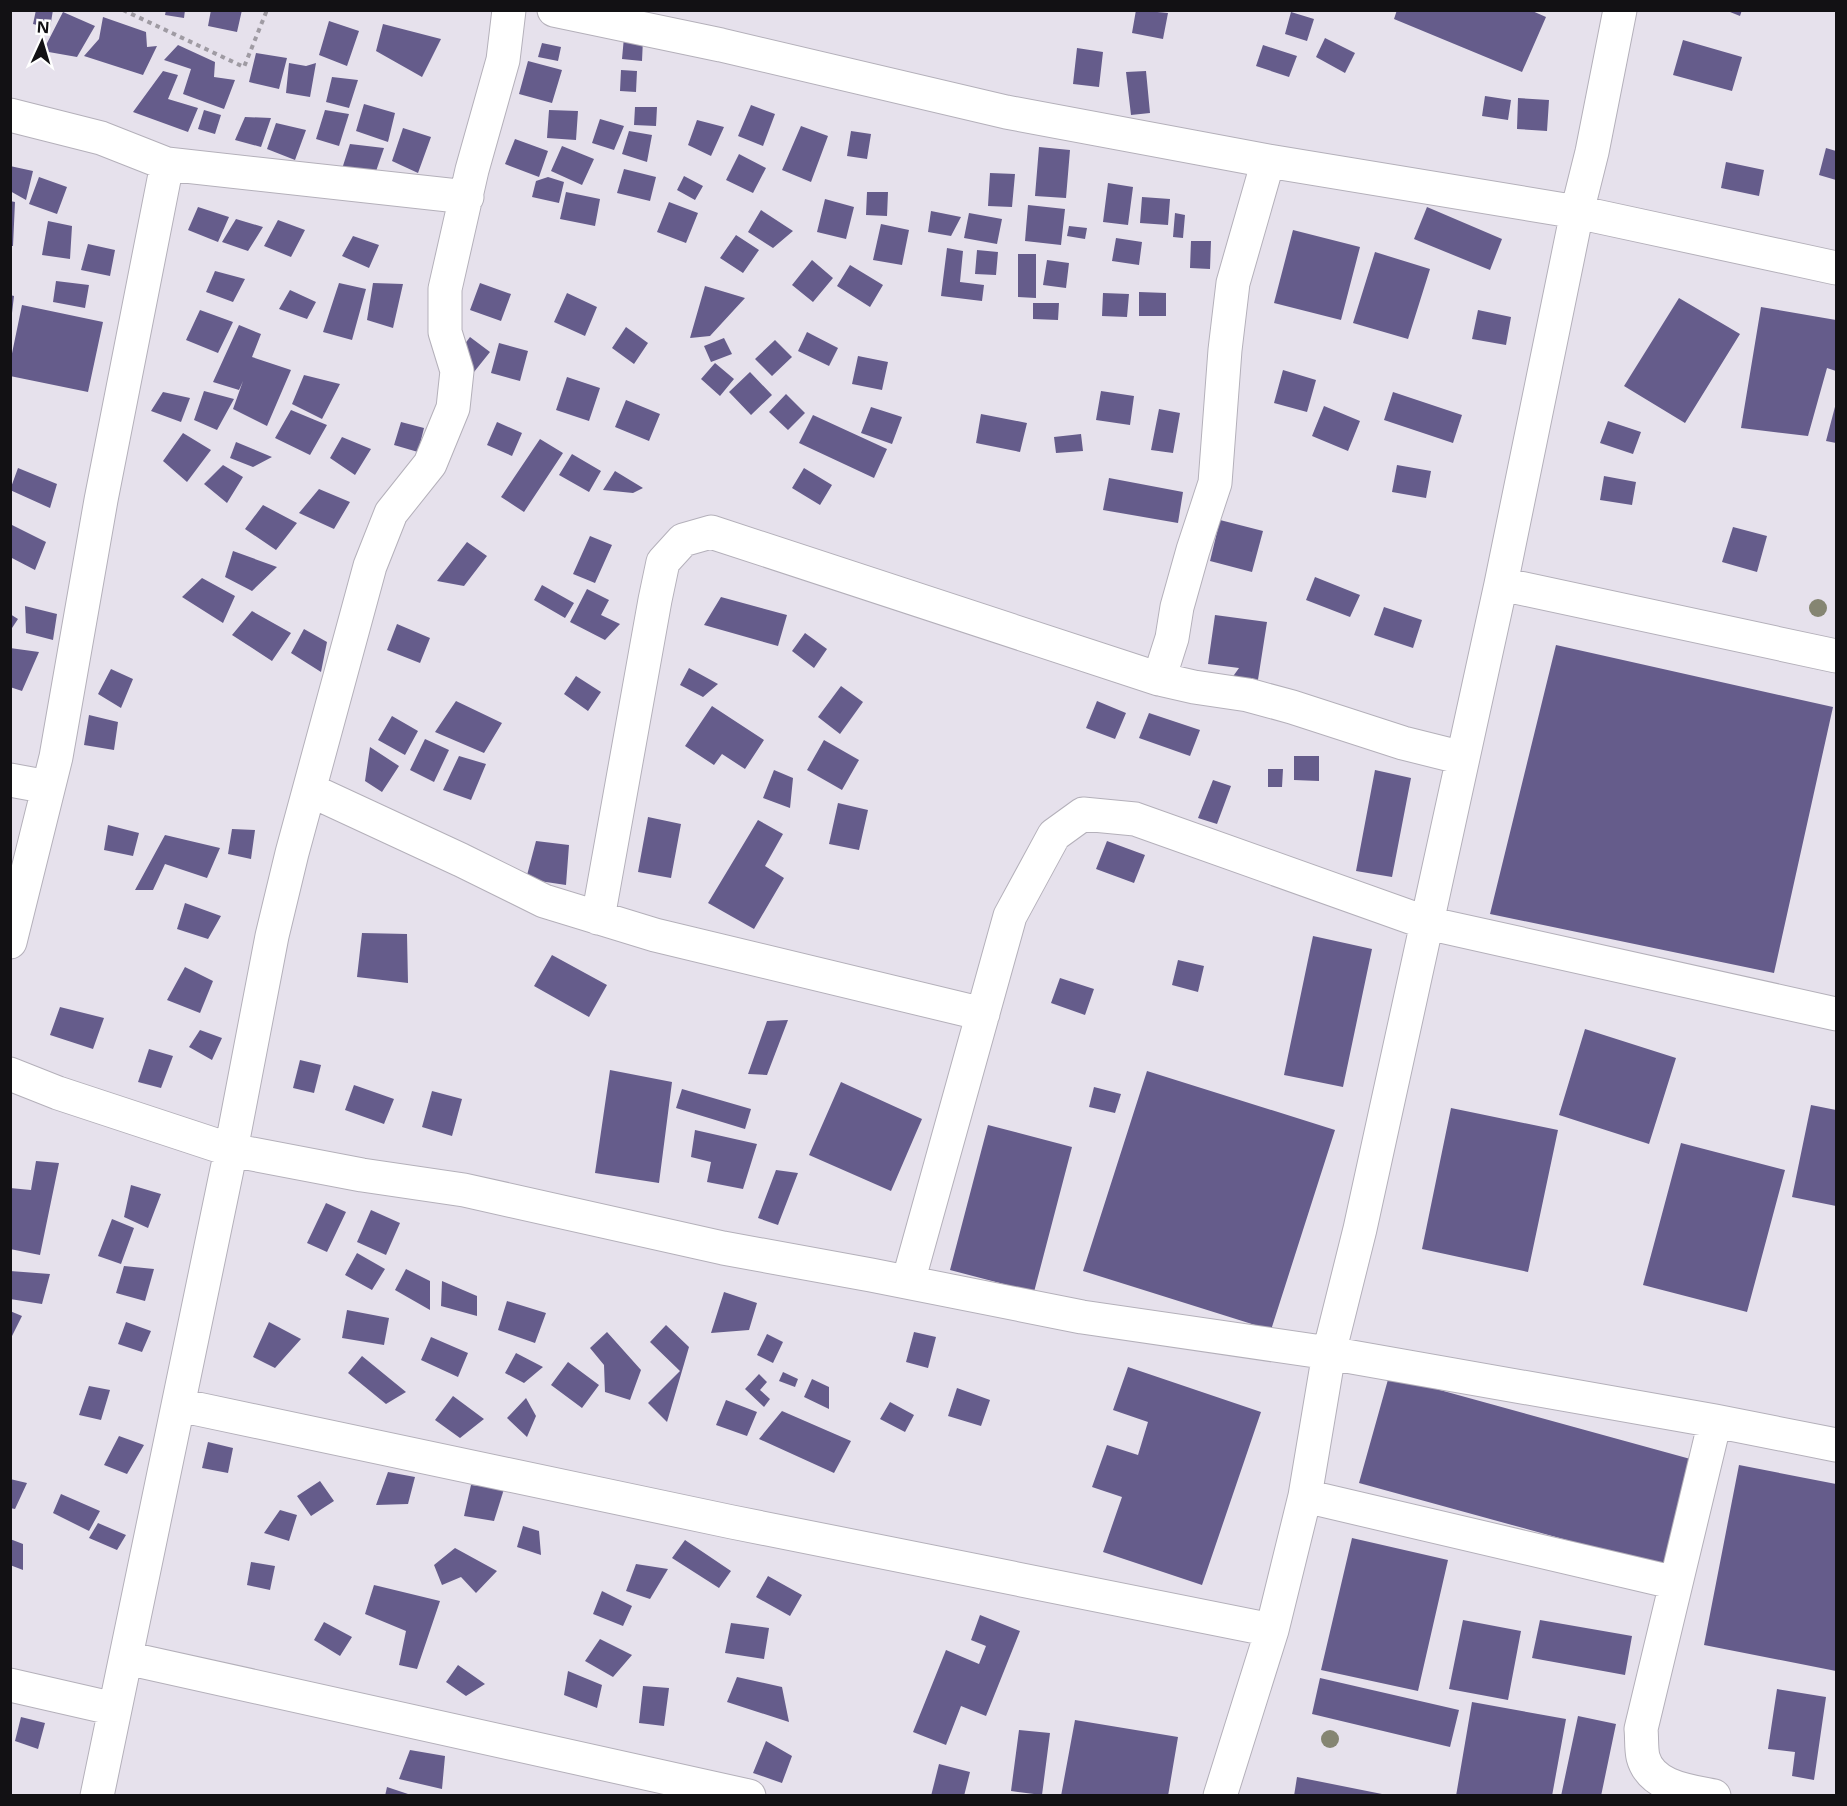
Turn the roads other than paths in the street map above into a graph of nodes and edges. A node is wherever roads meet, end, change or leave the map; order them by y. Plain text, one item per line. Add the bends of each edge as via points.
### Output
1 (509, 10) edge
2 (554, 10) edge
3 (1620, 10) edge
4 (10, 115) edge
5 (1268, 160) junction
6 (167, 164) junction
7 (467, 197) junction
8 (1577, 212) junction
9 (1836, 268) edge
10 (1501, 584) junction
11 (1836, 656) edge
12 (1159, 678) junction
13 (1463, 758) junction
14 (10, 780) edge
15 (48, 787) junction
16 (309, 790) junction
17 (598, 918) junction
18 (1427, 923) junction
19 (10, 942) edge
20 (982, 1014) junction
21 (1836, 1014) edge
22 (10, 1074) edge
23 (231, 1150) junction
24 (908, 1282) junction
25 (1329, 1353) junction
26 (179, 1405) junction
27 (1715, 1421) junction
28 (1836, 1444) edge
29 (1305, 1496) junction
30 (1676, 1583) junction
31 (1272, 1630) junction
32 (126, 1658) junction
33 (10, 1684) edge
34 (115, 1709) junction
35 (97, 1796) edge
36 (749, 1796) edge
37 (1220, 1796) edge
38 (1714, 1796) edge

1 - 7 street via 503,60
2 - 5 street via 1006,112
3 - 8 street
4 - 6 street via 101,138
5 - 8 street
5 - 12 street via 1233,283 1215,483
6 - 7 street
6 - 15 street
7 - 16 street via 445,289 445,332 457,371 453,408 430,464 391,513 370,566
8 - 9 street
8 - 10 street
10 - 11 street
10 - 13 street
12 - 13 street via 1248,695
12 - 17 street via 711,532 683,540 663,562
13 - 18 street
14 - 15 street
15 - 19 street
16 - 17 street via 544,901
16 - 23 street via 272,936
17 - 20 street
18 - 20 street via 1135,819 1083,814 1054,835 1010,915
18 - 21 street
18 - 25 street
20 - 24 street
22 - 23 street
23 - 24 street via 464,1190 723,1248
23 - 26 street
24 - 25 street via 1082,1317
25 - 27 street
25 - 29 street
26 - 31 street via 732,1522
26 - 32 street
27 - 28 street
27 - 30 street
29 - 30 street
29 - 31 street
30 - 38 street via 1641,1729 1643,1758 1654,1776 1677,1788
31 - 37 street
32 - 34 street
32 - 36 street
33 - 34 street
34 - 35 street

